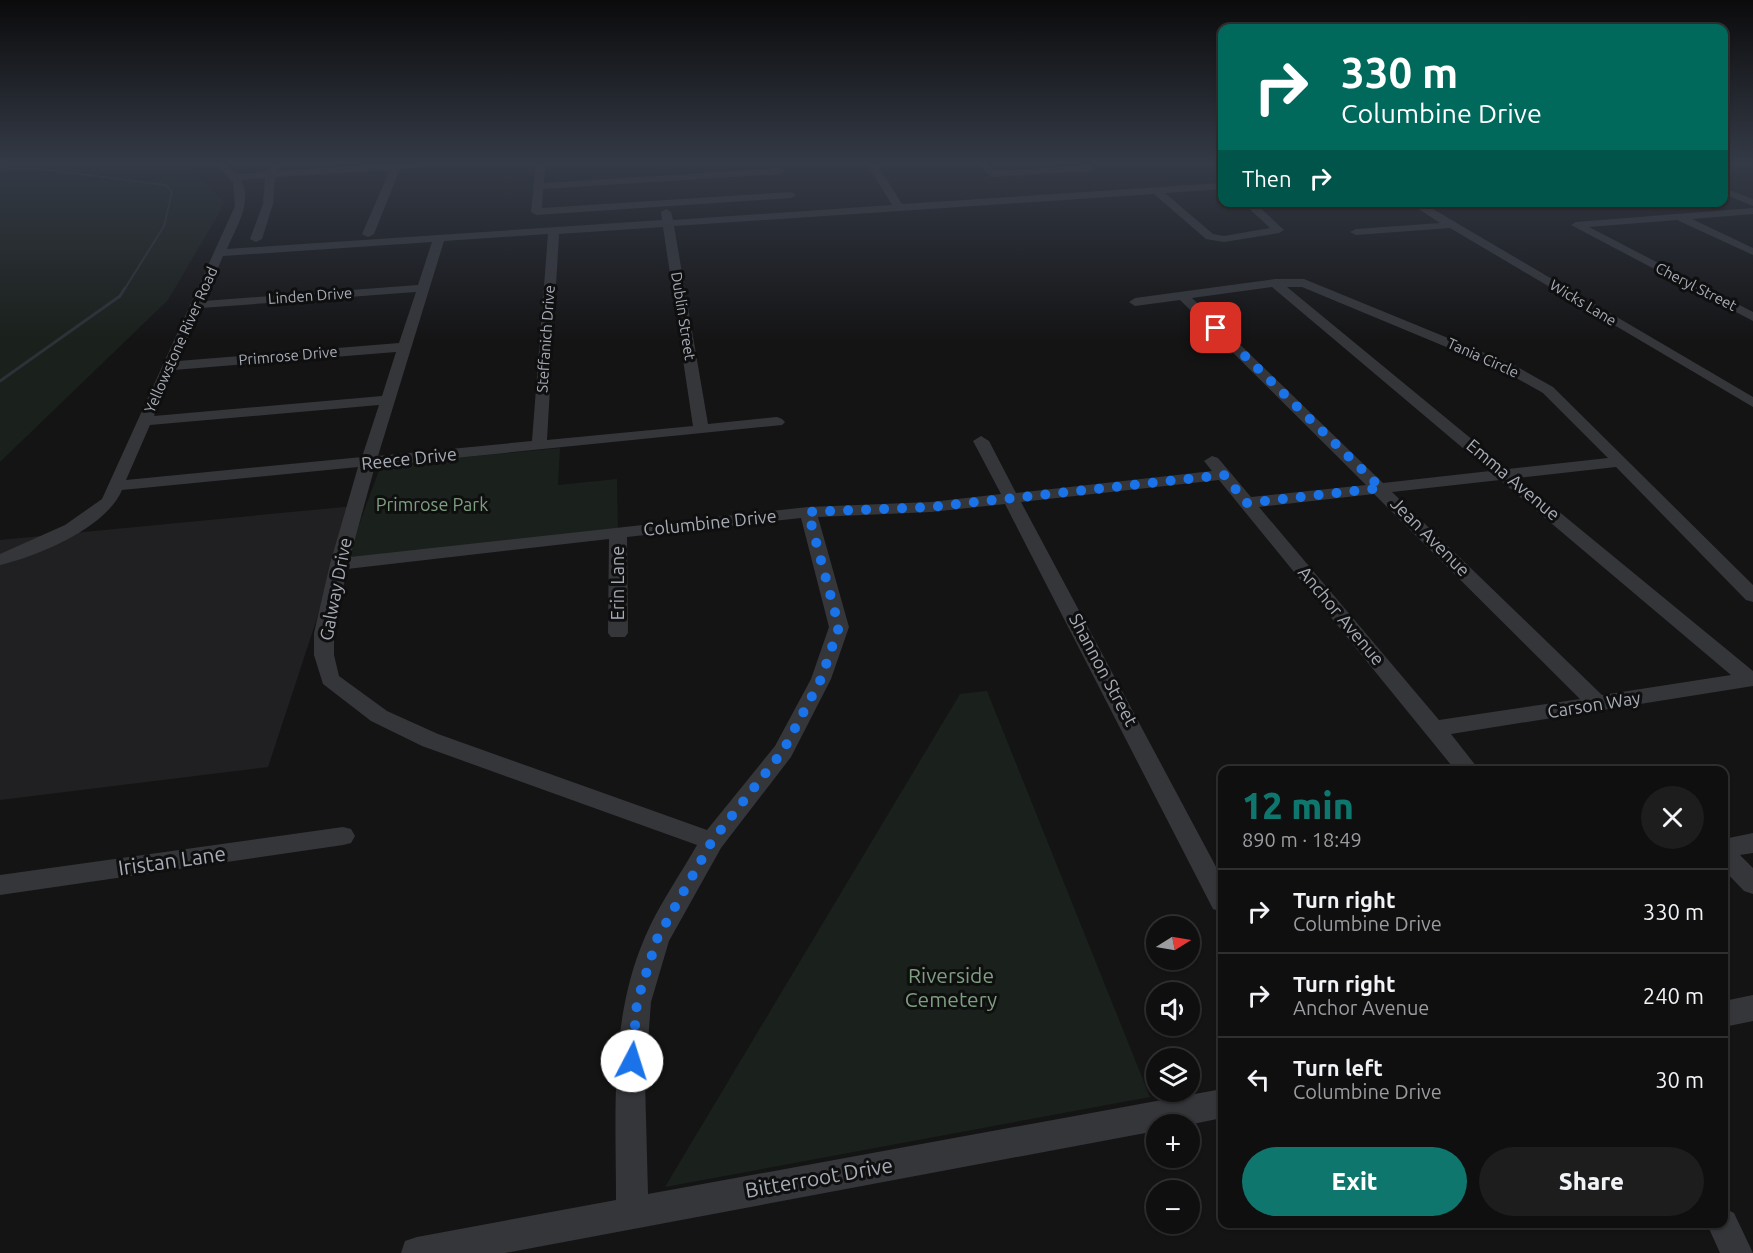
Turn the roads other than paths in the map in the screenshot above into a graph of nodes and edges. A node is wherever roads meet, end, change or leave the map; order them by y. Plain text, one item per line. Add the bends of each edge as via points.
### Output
1 (233, 222) edge
2 (262, 222) edge
3 (373, 222) edge
4 (677, 222) edge
5 (1193, 222) edge
6 (1270, 222) edge
7 (1448, 222) edge
8 (1608, 222) edge
9 (1690, 222) edge
10 (668, 223) junction
11 (1452, 225) junction
12 (554, 231) junction
13 (1356, 232) dead end
14 (368, 234) dead end
15 (256, 239) dead end
16 (439, 239) junction
17 (1753, 252) edge
18 (220, 253) junction
19 (1275, 283) junction
20 (424, 288) junction
21 (1183, 296) junction
22 (1135, 302) dead end
23 (196, 305) junction
24 (1753, 317) edge
25 (405, 347) junction
26 (170, 366) junction
27 (389, 400) junction
28 (1753, 403) edge
29 (144, 421) junction
30 (777, 422) dead end
31 (701, 429) junction
32 (981, 441) dead end
33 (539, 446) junction
34 (1618, 462) junction
35 (369, 464) junction
36 (1218, 468) joint
37 (1506, 474) junction
38 (117, 486) junction
39 (1381, 488) junction
40 (1013, 500) junction
41 (1247, 503) junction
42 (808, 512) junction
43 (618, 534) junction
44 (0, 560) edge
45 (339, 564) junction
46 (1753, 596) edge
47 (618, 633) dead end
48 (1752, 679) edge
49 (1598, 704) junction
50 (1434, 729) junction
51 (1465, 766) edge
52 (343, 836) dead end
53 (712, 841) junction
54 (1753, 843) edge
55 (1728, 848) edge
56 (1728, 859) edge
57 (1753, 884) edge
58 (0, 885) edge
59 (1218, 893) edge
60 (1753, 1008) edge
61 (1728, 1013) edge
62 (1218, 1105) edge
63 (632, 1212) junction
64 (1725, 1228) edge
65 (417, 1253) edge
66 (1738, 1253) edge

1 - 18 street, Yellowstone River Road
2 - 15 street
3 - 14 street
4 - 10 street
5 - 6 street via 1210,237 1224,239 1279,230
7 - 11 street, Wicks Lane
8 - 24 street, Cheryl Street via 1576,225
9 - 17 street
10 - 12 street
10 - 31 street, Dublin Street
11 - 13 street
11 - 28 street, Wicks Lane
12 - 16 street
12 - 33 street, Steffanich Drive
16 - 18 street
16 - 20 street, Galway Drive
18 - 23 street, Yellowstone River Road
19 - 21 street, Tania Circle
19 - 34 street, Tania Circle via 1317,286 1516,372 1548,390
19 - 37 street, Emma Avenue
20 - 23 street, Linden Drive
20 - 25 street, Galway Drive
21 - 22 street, Tania Circle
21 - 39 street, Jean Avenue
23 - 26 street, Yellowstone River Road
25 - 26 street, Primrose Drive
25 - 27 street, Galway Drive
26 - 29 street, Yellowstone River Road
27 - 29 street, Yellowstone River Road
27 - 35 street, Galway Drive
29 - 38 street, Yellowstone River Road
30 - 31 street, Reece Drive
31 - 33 street, Reece Drive
32 - 40 street, Shannon Street
33 - 35 street, Reece Drive
34 - 37 street
34 - 46 street, Tania Circle
35 - 38 street, Reece Drive
35 - 45 street, Galway Drive
36 - 40 street, Columbine Drive
36 - 41 street, Anchor Avenue
37 - 39 street
37 - 48 street, Emma Avenue
38 - 44 street, Yellowstone River Road via 94,517 68,533
39 - 41 street
39 - 49 street, Jean Avenue
40 - 42 street, Columbine Drive
40 - 59 street, Shannon Street
41 - 50 street, Anchor Avenue
42 - 43 street, Columbine Drive
42 - 53 street via 839,627 821,679 783,751
43 - 45 street, Columbine Drive
43 - 47 street, Erin Lane
45 - 53 street, Galway Drive via 324,633 324,655 330,679 349,695 379,716 430,740
48 - 49 street, Carson Way
49 - 50 street, Carson Way
50 - 51 street, Anchor Avenue
52 - 58 street, Iristan Lane
53 - 63 street via 657,939 637,1002 630,1081
54 - 55 street
56 - 57 street
60 - 61 street
62 - 63 street, Bitterroot Drive
63 - 65 street, Bitterroot Drive
64 - 66 street

